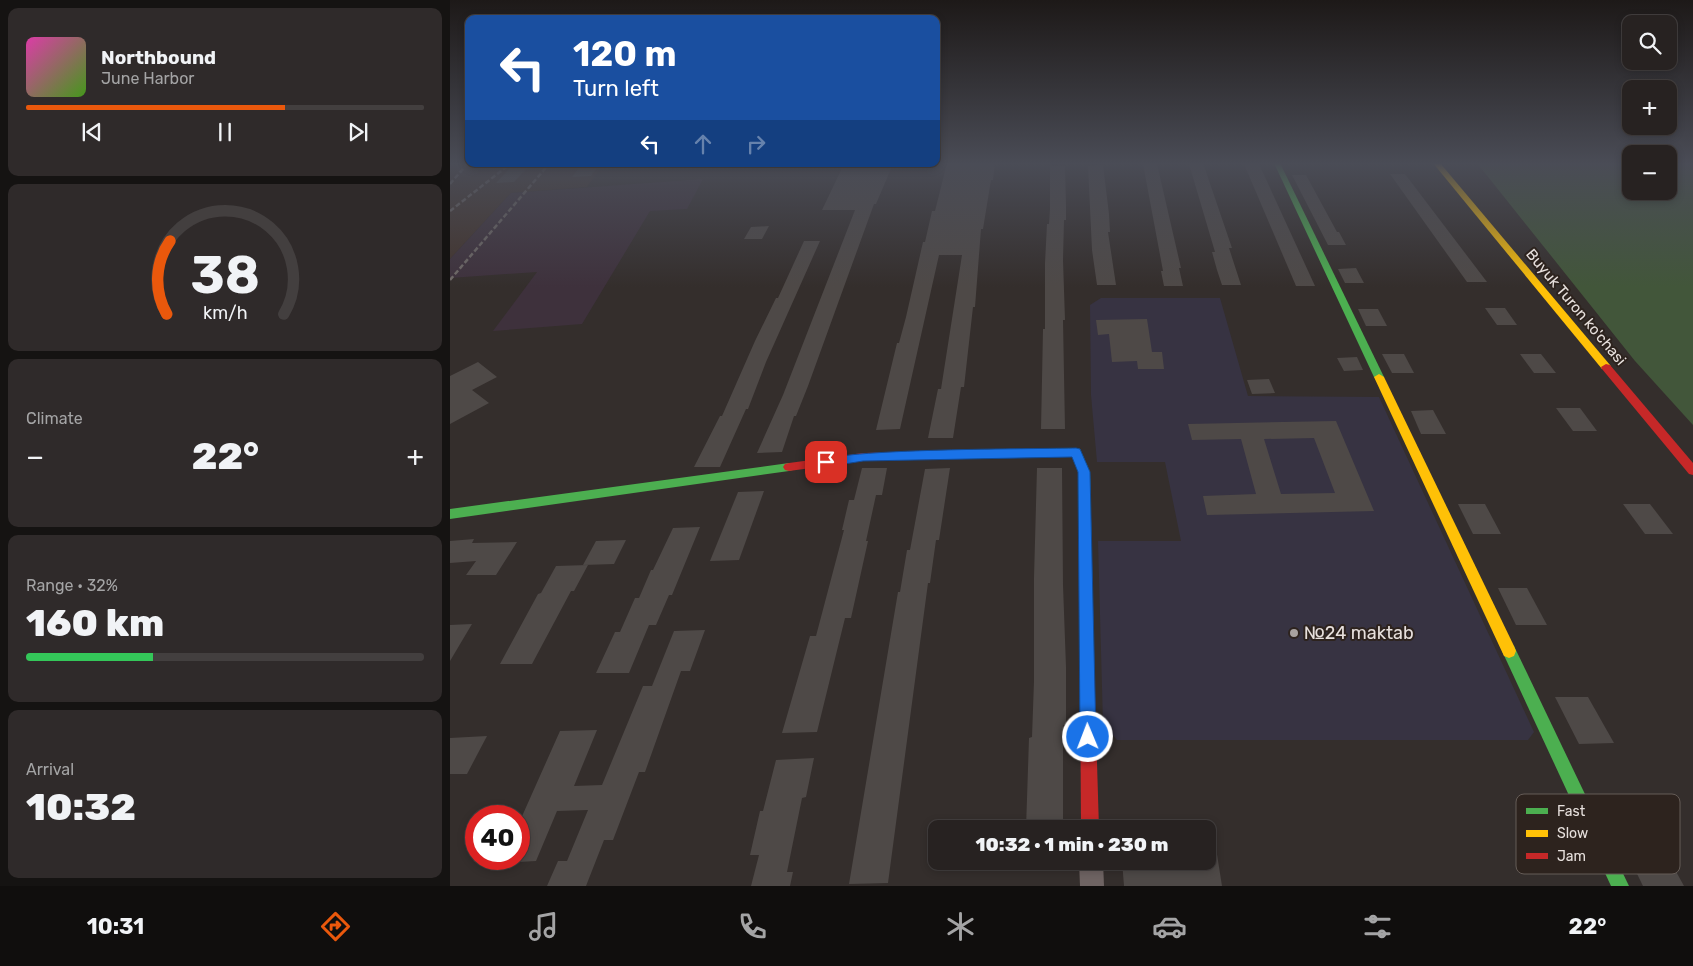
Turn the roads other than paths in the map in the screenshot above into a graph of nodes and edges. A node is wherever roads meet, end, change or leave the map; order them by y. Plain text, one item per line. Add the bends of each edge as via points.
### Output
1 (1297, 204) edge
2 (1471, 204) edge
3 (1483, 204) edge
4 (1596, 336) dead end
5 (1693, 471) edge
6 (450, 514) edge
7 (1576, 794) edge
8 (1090, 820) edge
9 (1091, 870) edge
10 (1614, 874) edge
11 (1092, 886) edge
12 (1620, 886) edge

1 - 7 street
2 - 5 street, Buyuk Turon ko'chasi
3 - 4 street, Buyuk Turon ko'chasi
6 - 8 street via 863,457 1076,452 1084,472
9 - 11 street
10 - 12 street

